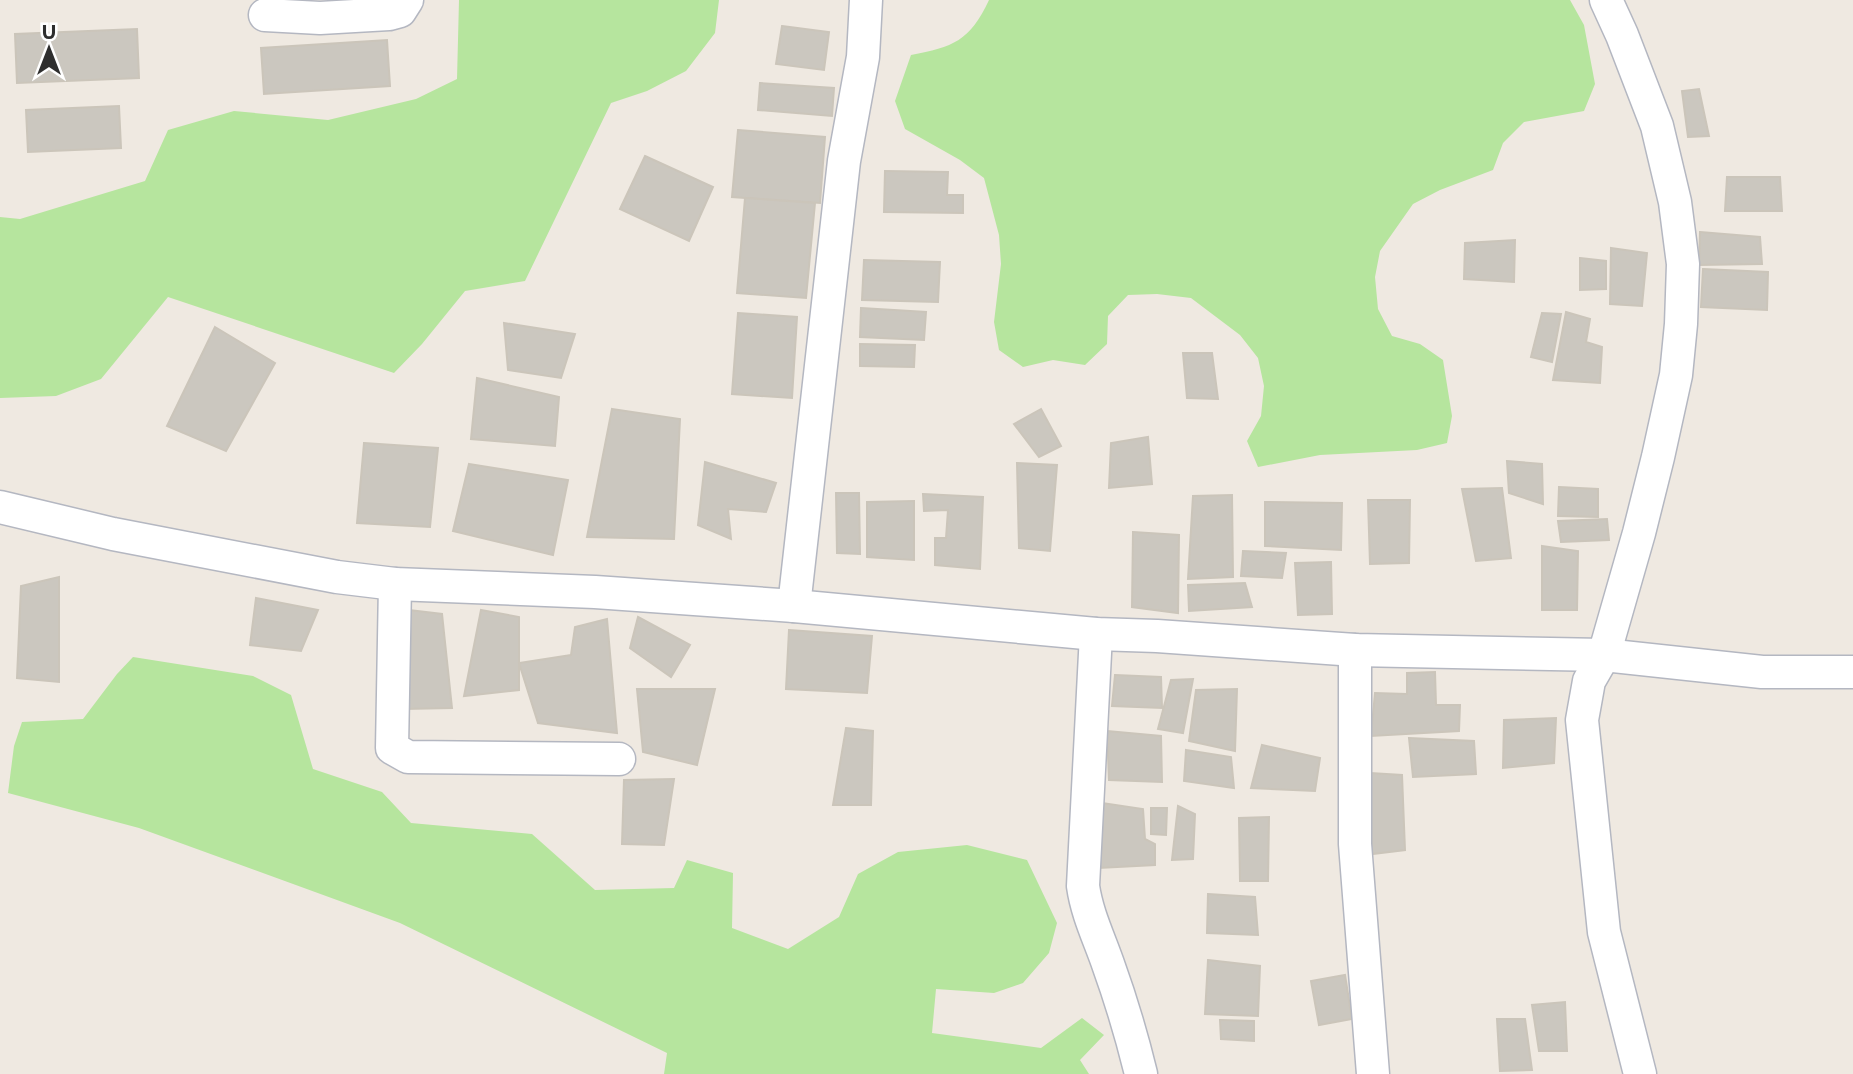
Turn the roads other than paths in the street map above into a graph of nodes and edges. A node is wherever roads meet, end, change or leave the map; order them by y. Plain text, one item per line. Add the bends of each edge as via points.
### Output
1 (407, 0) edge
2 (866, 0) edge
3 (1606, 0) edge
4 (265, 15) dead end
5 (0, 507) edge
6 (395, 584) junction
7 (794, 606) junction
8 (1096, 634) junction
9 (1355, 650) junction
10 (1604, 655) junction
11 (1853, 672) edge
12 (620, 759) dead end
13 (1141, 1074) edge
14 (1373, 1074) edge
15 (1640, 1074) edge

1 - 4 street via 400,10 388,14
2 - 7 street via 863,57 844,161
3 - 10 street via 1657,126 1675,202 1683,264 1676,375 1639,533
5 - 6 street via 337,578
6 - 7 street
6 - 12 street via 392,748 408,757
7 - 8 street
8 - 9 street
8 - 13 street via 1083,886
9 - 10 street
9 - 14 street via 1355,844
10 - 11 street via 1762,671
10 - 15 street via 1589,681 1582,720 1604,932

